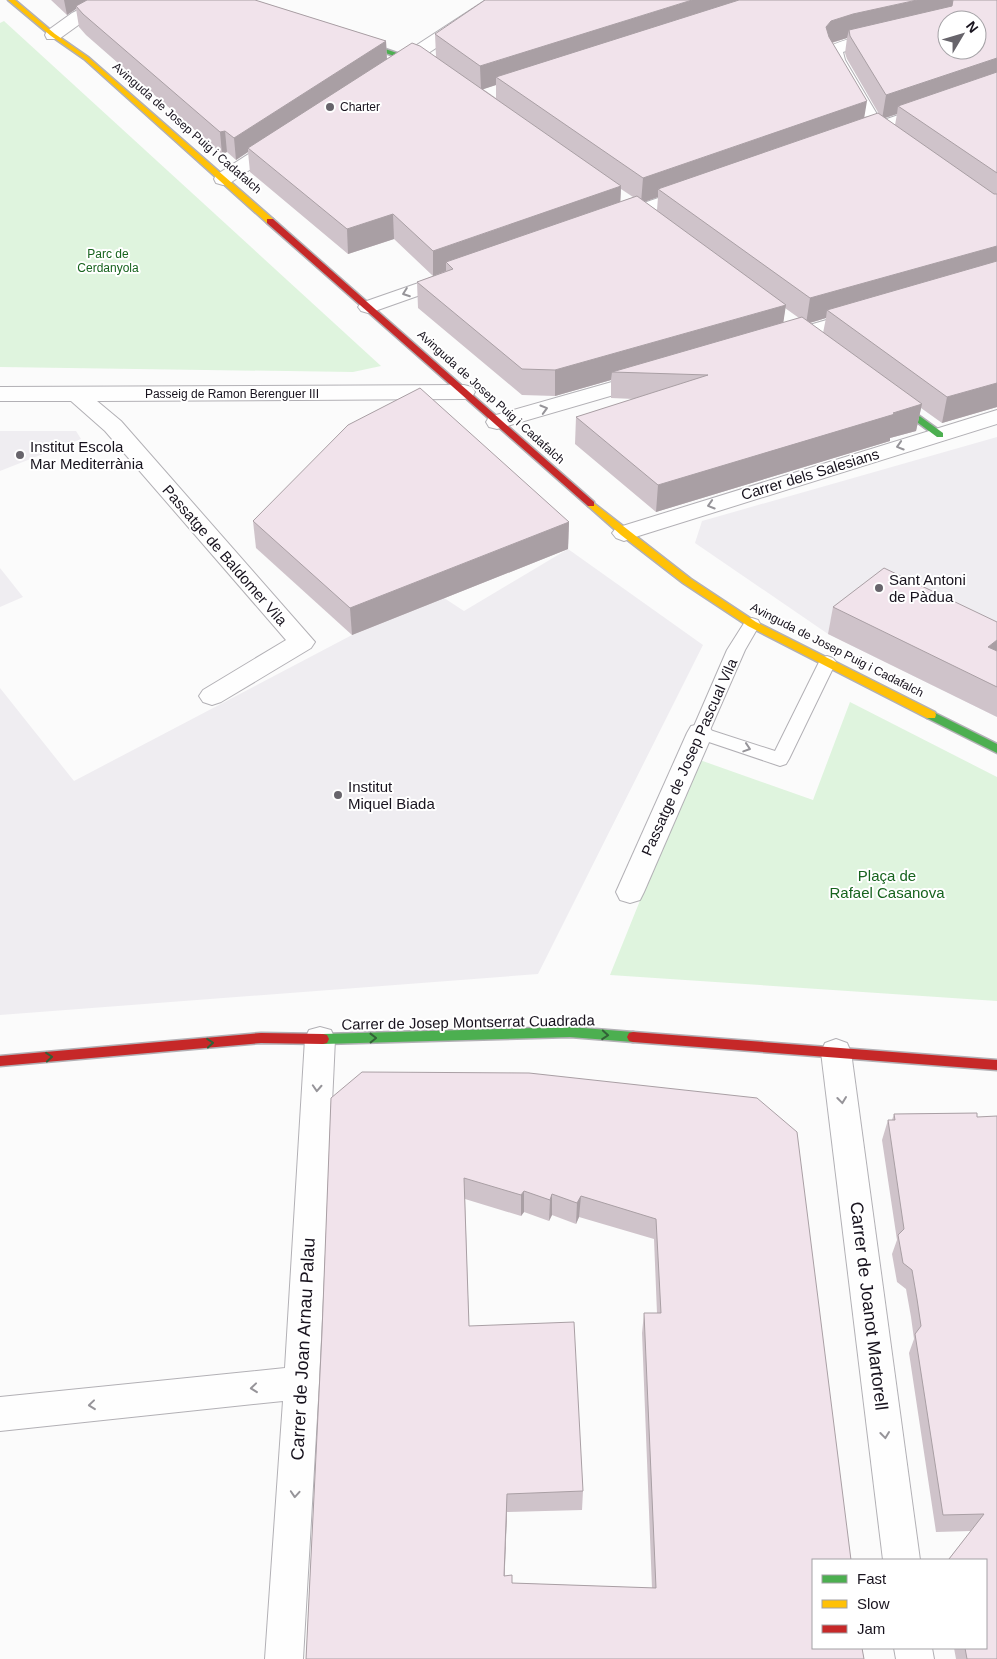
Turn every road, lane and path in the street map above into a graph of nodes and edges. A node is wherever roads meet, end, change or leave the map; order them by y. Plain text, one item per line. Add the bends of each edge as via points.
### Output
1 (11, 0) edge
2 (110, 0) edge
3 (497, 0) edge
4 (937, 24) edge
5 (53, 35) junction
6 (341, 36) edge
7 (410, 57) junction
8 (442, 73) edge
9 (378, 78) edge
10 (997, 86) edge
11 (876, 128) junction
12 (298, 130) edge
13 (840, 141) edge
14 (906, 149) edge
15 (224, 179) junction
16 (712, 185) edge
17 (600, 224) edge
18 (472, 270) edge
19 (368, 307) junction
20 (882, 310) edge
21 (760, 345) edge
22 (668, 372) edge
23 (878, 390) edge
24 (464, 392) junction
25 (0, 394) edge
26 (76, 394) junction
27 (997, 417) edge
28 (497, 422) junction
29 (940, 435) junction
30 (624, 532) junction
31 (752, 624) junction
32 (827, 662) junction
33 (212, 696) dead end
34 (700, 733) junction
35 (997, 749) edge
36 (630, 892) dead end
37 (320, 1039) junction
38 (836, 1052) junction
39 (0, 1061) edge
40 (997, 1065) edge
41 (302, 1383) junction
42 (0, 1414) edge
43 (902, 1559) edge
44 (284, 1659) edge

1 - 5 street, Avinguda de Josep Puig i Cadafalch
2 - 5 street
3 - 7 street
4 - 11 street via 834,50 836,60
5 - 15 street, Avinguda de Josep Puig i Cadafalch via 86,58
6 - 7 street
7 - 8 street via 428,63
7 - 9 street
10 - 11 street
11 - 13 street
11 - 14 street
12 - 15 street
15 - 19 street, Avinguda de Josep Puig i Cadafalch
16 - 17 street
18 -> 19 street
19 - 24 street, Avinguda de Josep Puig i Cadafalch
20 - 21 street
28 -> 22 street
23 - 29 street
24 - 26 street, Passeig de Ramon Berenguer III
24 - 28 street, Avinguda de Josep Puig i Cadafalch
25 - 26 street, Passeig de Ramon Berenguer III
26 - 33 street, Passatge de Baldomer Vila via 113,426 302,642
27 - 29 street, Carrer dels Salesians
28 - 30 street, Avinguda de Josep Puig i Cadafalch
29 -> 30 street, Carrer dels Salesians
30 - 31 street, Avinguda de Josep Puig i Cadafalch via 687,581
31 - 32 street, Avinguda de Josep Puig i Cadafalch
31 - 34 lane, Passatge de Josep Pascual Vila via 736,650
34 -> 32 lane via 780,759
32 - 35 street, Avinguda de Josep Puig i Cadafalch
34 - 36 street, Passatge de Josep Pascual Vila
37 -> 38 street, Carrer de Josep Montserrat Cuadrada via 570,1032
39 -> 37 street, Carrer de Josep Montserrat Cuadrada via 261,1038
37 -> 41 street, Carrer de Joan Arnau Palau
38 - 40 street, Carrer de Josep Montserrat Cuadrada
38 -> 43 street, Carrer de Joanot Martorell
41 -> 42 street
41 -> 44 street, Carrer de Joan Arnau Palau

